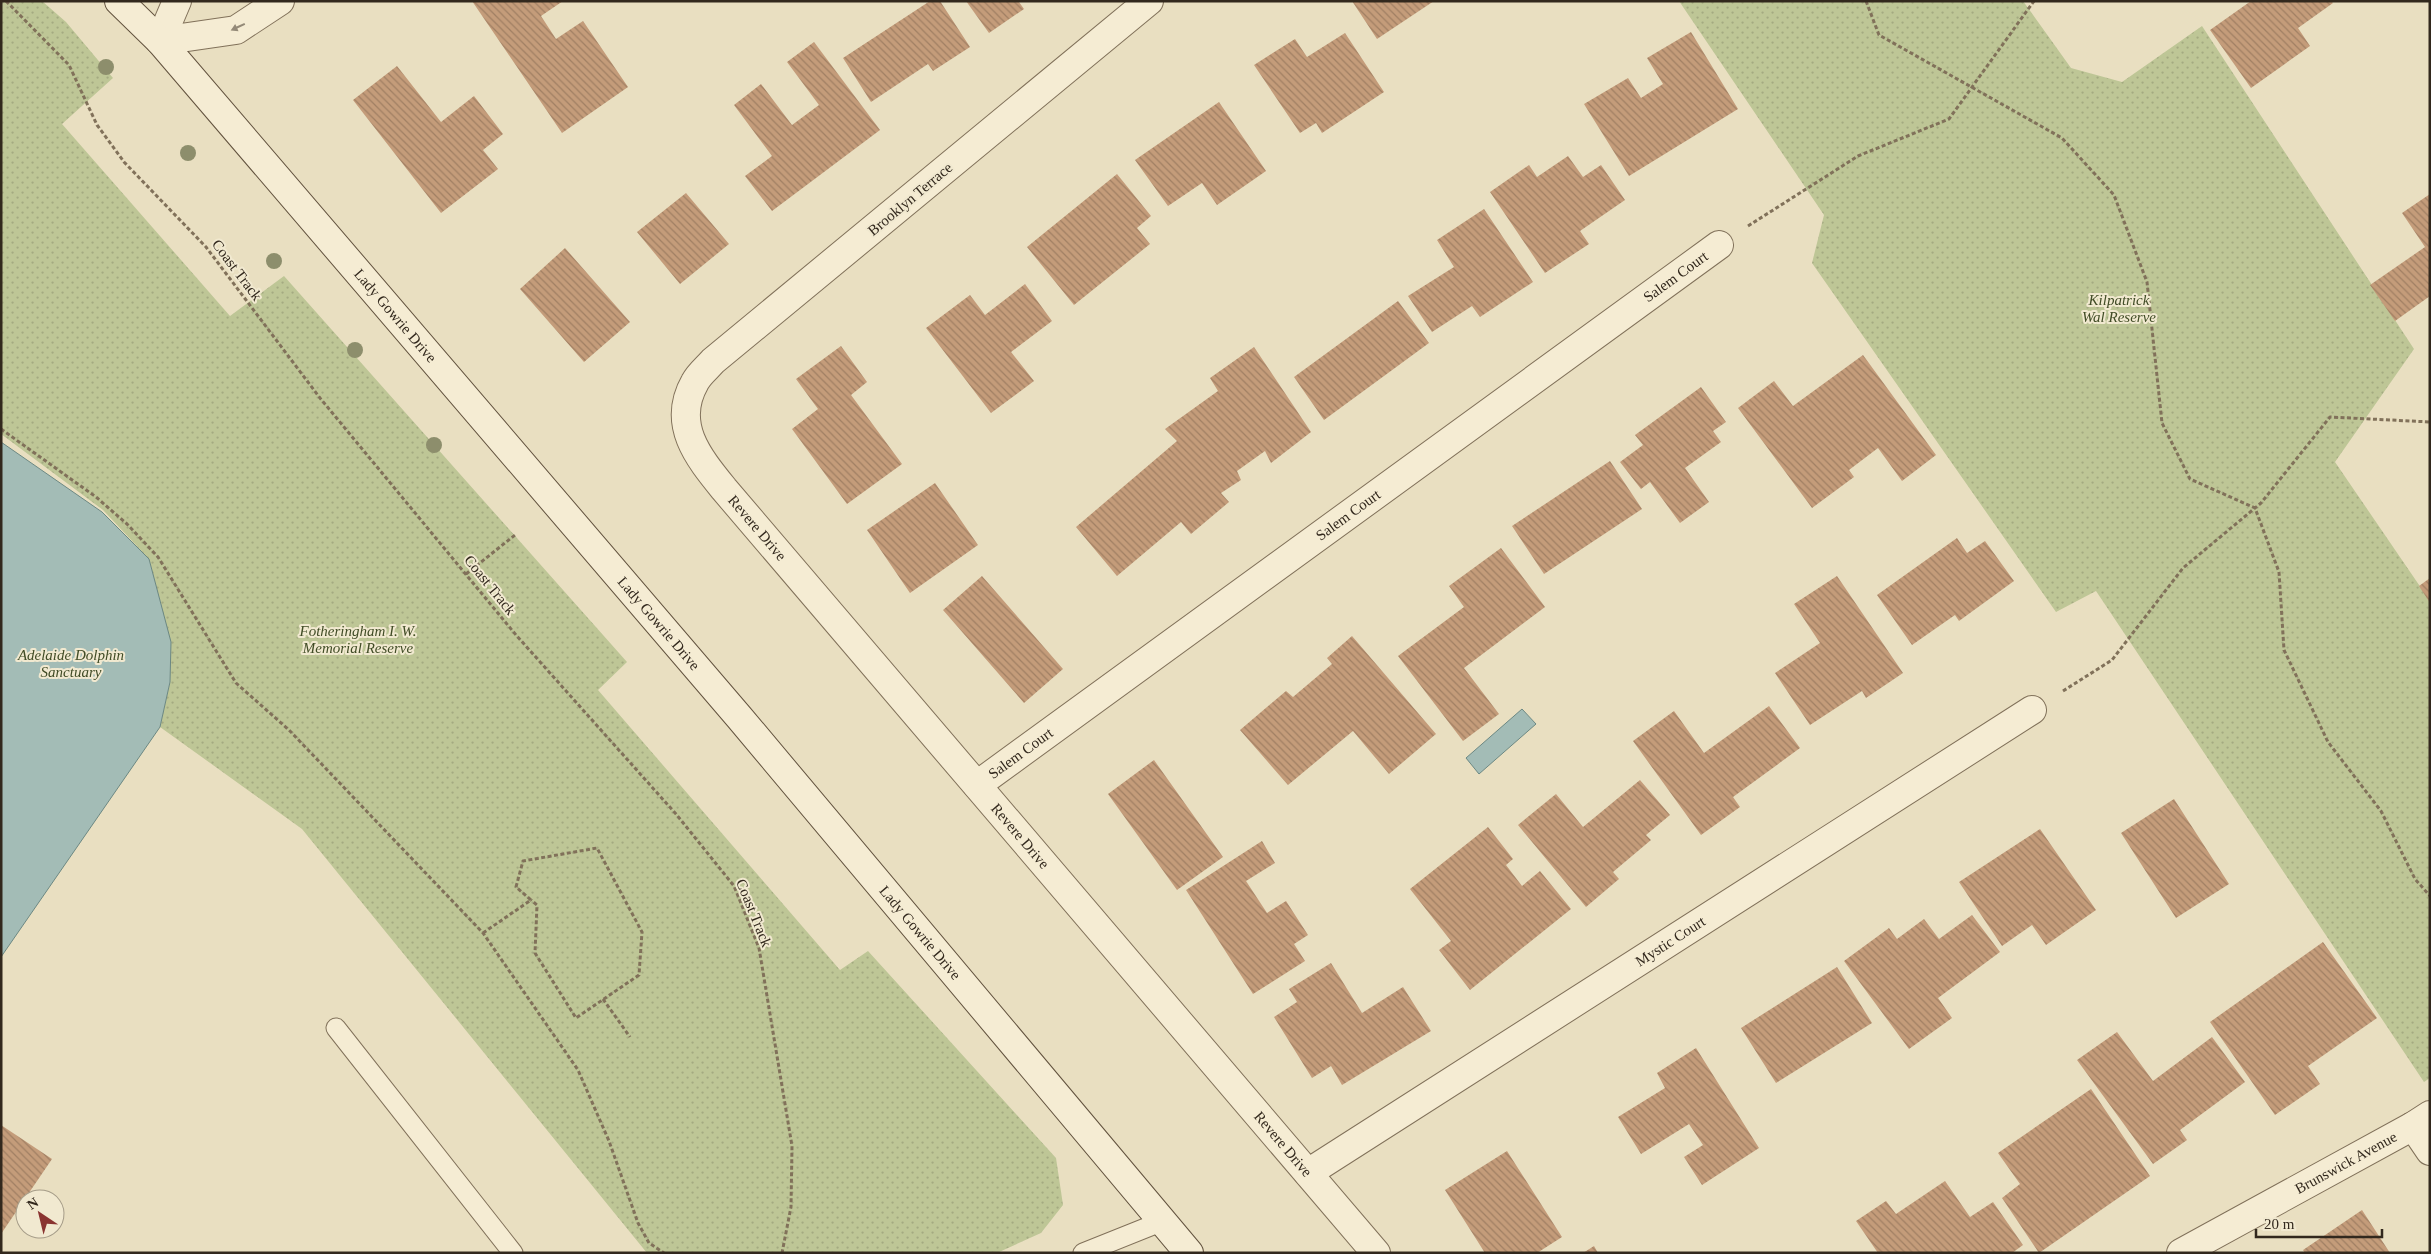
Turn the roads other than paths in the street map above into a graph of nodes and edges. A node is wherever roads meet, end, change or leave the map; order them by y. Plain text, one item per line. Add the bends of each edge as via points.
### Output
1 (118, 1) edge
2 (177, 1) edge
3 (280, 1) edge
4 (1149, 1) edge
5 (160, 41) junction
6 (1719, 245) road end
7 (686, 408) joint
8 (2032, 710) road end
9 (976, 785) junction
10 (336, 1028) dead end
11 (2421, 1120) edge
12 (2430, 1151) edge
13 (1308, 1173) junction
14 (1163, 1221) junction
15 (513, 1253) edge
16 (1083, 1253) edge
17 (1189, 1253) edge
18 (1376, 1253) edge
19 (2181, 1253) edge

1 - 5 street, Lady Gowrie Drive
2 - 5 street
3 -> 5 street via 236,30
4 - 7 street, Brooklyn Terrace via 713,362 695,381
5 - 14 street, Lady Gowrie Drive
6 - 9 street, Salem Court
7 - 9 street, Revere Drive via 688,434 698,457
8 - 13 street, Mystic Court
9 - 13 street, Revere Drive
10 - 15 lane
11 - 12 street
11 - 19 street, Brunswick Avenue
13 - 18 street, Revere Drive
14 - 16 lane
14 - 17 street, Lady Gowrie Drive

